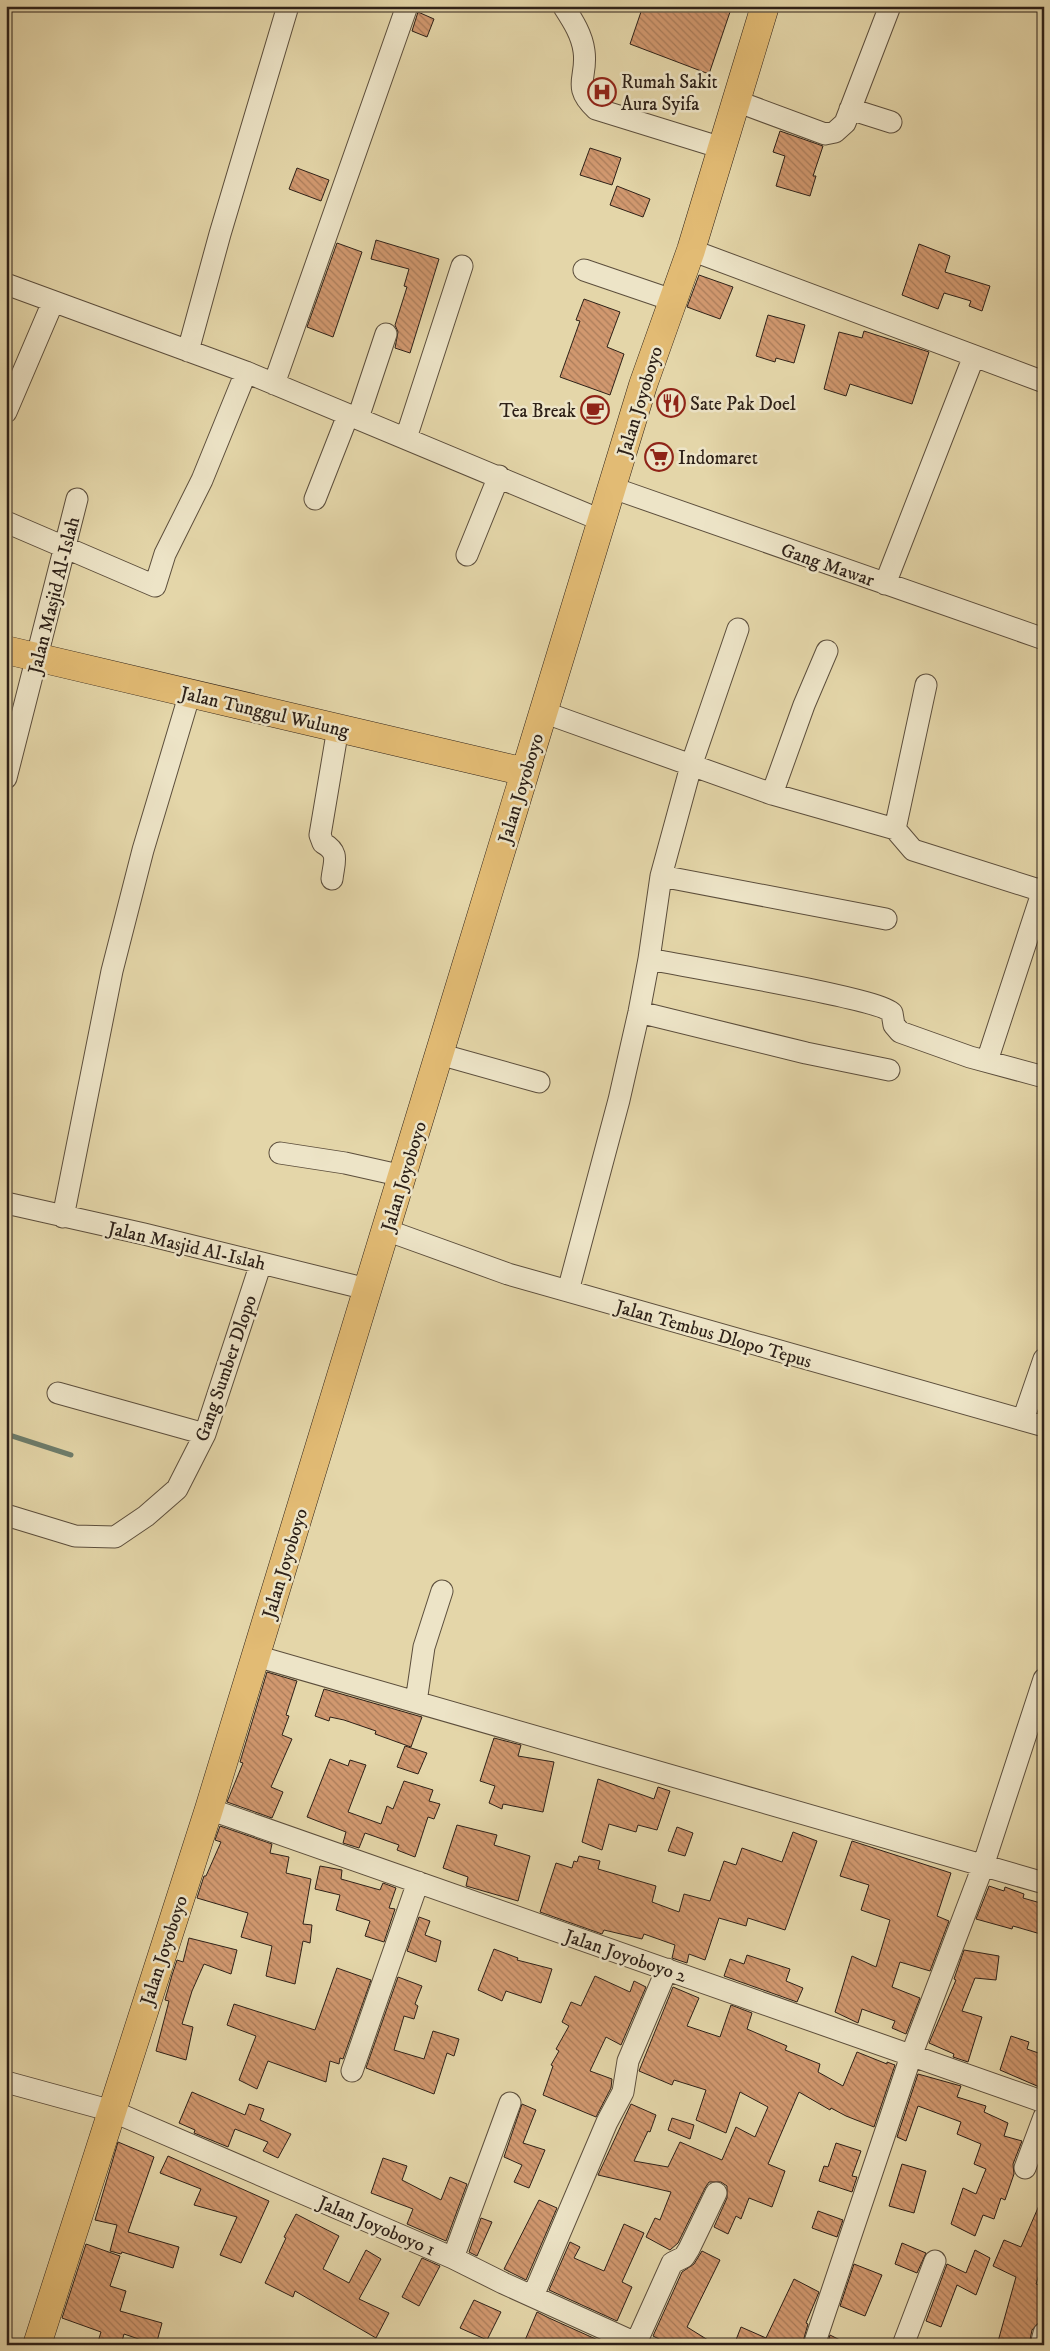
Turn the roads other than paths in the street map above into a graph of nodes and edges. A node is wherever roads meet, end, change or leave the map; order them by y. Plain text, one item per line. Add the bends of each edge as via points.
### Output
1 (288, 6) edge
2 (407, 6) edge
3 (765, 6) edge
4 (890, 6) edge
5 (562, 7) edge
6 (736, 101) junction
7 (850, 109) junction
8 (892, 122) dead end
9 (722, 148) junction
10 (690, 250) junction
11 (462, 266) dead end
12 (584, 270) dead end
13 (6, 284) edge
14 (672, 300) junction
15 (53, 302) junction
16 (386, 334) dead end
17 (188, 351) junction
18 (974, 356) junction
19 (246, 372) junction
20 (1044, 382) edge
21 (274, 384) junction
22 (6, 412) edge
23 (353, 416) junction
24 (406, 438) junction
25 (500, 476) junction
26 (613, 488) junction
27 (78, 499) dead end
28 (315, 499) dead end
29 (603, 520) junction
30 (6, 522) edge
31 (65, 548) junction
32 (467, 555) dead end
33 (885, 584) junction
34 (738, 629) dead end
35 (1044, 639) edge
36 (6, 650) edge
37 (827, 651) dead end
38 (37, 657) junction
39 (926, 685) dead end
40 (190, 693) junction
41 (544, 712) junction
42 (338, 728) junction
43 (691, 766) junction
44 (524, 772) junction
45 (6, 778) edge
46 (772, 794) junction
47 (895, 829) junction
48 (660, 876) junction
49 (332, 879) dead end
50 (1043, 889) edge
51 (886, 919) dead end
52 (649, 959) junction
53 (639, 1012) junction
54 (439, 1054) junction
55 (987, 1061) junction
56 (889, 1070) dead end
57 (1044, 1077) edge
58 (539, 1082) dead end
59 (280, 1153) dead end
60 (403, 1176) junction
61 (6, 1202) edge
62 (63, 1217) junction
63 (386, 1230) junction
64 (261, 1262) junction
65 (367, 1289) junction
66 (568, 1291) junction
67 (1044, 1359) edge
68 (58, 1393) dead end
69 (1023, 1420) junction
70 (1044, 1426) edge
71 (205, 1434) junction
72 (6, 1515) edge
73 (442, 1591) dead end
74 (256, 1656) junction
75 (1044, 1679) edge
76 (416, 1702) junction
77 (209, 1809) junction
78 (983, 1866) junction
79 (418, 1882) junction
80 (1044, 1883) edge
81 (667, 1969) junction
82 (911, 2056) junction
83 (352, 2070) dead end
84 (6, 2082) edge
85 (1044, 2102) edge
86 (510, 2103) dead end
87 (112, 2110) junction
88 (1044, 2117) edge
89 (1025, 2168) dead end
90 (716, 2194) dead end
91 (453, 2258) junction
92 (935, 2262) dead end
93 (533, 2296) junction
94 (1044, 2334) edge
95 (638, 2344) edge
96 (36, 2345) edge
97 (814, 2345) edge
98 (903, 2345) edge
99 (1040, 2345) edge

1 - 17 street
2 - 21 street
3 - 6 main road, Jalan Joyoboyo
4 - 7 street
5 - 9 street via 582,43 581,91 596,109
6 - 7 street via 825,134 835,132 844,123
6 - 9 main road, Jalan Joyoboyo
7 - 8 street
9 - 10 main road, Jalan Joyoboyo
10 - 14 main road, Jalan Joyoboyo
10 - 18 street
11 - 24 street
12 - 14 street
13 - 15 street
14 - 26 main road, Jalan Joyoboyo
15 - 17 street
15 - 22 street
16 - 23 street
17 - 19 street
18 - 20 street
18 - 33 street
19 - 21 street
19 - 31 street via 202,480 165,554 155,586
21 - 23 street
23 - 24 street
23 - 28 street
24 - 25 street
25 - 29 street
25 - 32 street
26 - 29 main road, Jalan Joyoboyo
26 - 33 street, Gang Mawar
27 - 31 street, Jalan Masjid Al-Islah
29 - 41 main road, Jalan Joyoboyo
30 - 31 street
31 - 38 street, Jalan Masjid Al-Islah
33 - 35 street, Gang Mawar
34 - 43 street
36 - 38 main road, Jalan Tunggul Wulung
37 - 46 street
38 - 40 main road, Jalan Tunggul Wulung
38 - 45 street, Jalan Masjid Al-Islah
39 - 47 street
40 - 42 main road, Jalan Tunggul Wulung
40 - 62 street via 143,850 112,971
41 - 43 street
41 - 44 main road, Jalan Joyoboyo
42 - 44 main road, Jalan Tunggul Wulung
42 - 49 street via 320,835 323,844 333,849 335,854
43 - 46 street
43 - 48 street
44 - 54 main road, Jalan Joyoboyo
46 - 47 street
47 - 50 street via 913,850
48 - 51 street
48 - 52 street
50 - 55 street
52 - 53 street
52 - 55 street via 846,997 885,1008 892,1013 894,1025 900,1032
53 - 56 street
53 - 66 street
54 - 58 street
54 - 60 main road, Jalan Joyoboyo
55 - 57 street
59 - 60 street
60 - 63 main road, Jalan Joyoboyo
61 - 62 street, Jalan Masjid Al-Islah
62 - 64 street, Jalan Masjid Al-Islah
63 - 65 main road, Jalan Joyoboyo
63 - 66 street, Jalan Tembus Dlopo Tepus via 508,1274
64 - 65 street, Jalan Masjid Al-Islah
64 - 71 street, Gang Sumber Dlopo
65 - 74 main road, Jalan Joyoboyo
66 - 69 street, Jalan Tembus Dlopo Tepus
67 - 69 street
68 - 71 street
69 - 70 street, Jalan Tembus Dlopo Tepus
71 - 72 street, Gang Sumber Dlopo via 177,1488 146,1516 115,1537 76,1536
73 - 76 street via 424,1647
74 - 76 street
74 - 77 main road, Jalan Joyoboyo
75 - 78 street
76 - 78 street
77 - 79 street, Jalan Joyoboyo 2
77 - 87 main road, Jalan Joyoboyo
78 - 80 street
78 - 82 street
79 - 81 street, Jalan Joyoboyo 2
79 - 83 street
81 - 82 street, Jalan Joyoboyo 2
81 - 93 street via 628,2061 623,2092 607,2122
82 - 85 street, Jalan Joyoboyo 2
82 - 97 street
84 - 87 street, Jalan Joyoboyo 1
86 - 91 street
87 - 91 street, Jalan Joyoboyo 1
87 - 96 main road, Jalan Joyoboyo
88 - 89 street
90 - 95 street via 689,2249 672,2263
91 - 93 street, Jalan Joyoboyo 1
92 - 98 street
93 - 95 street, Jalan Joyoboyo 1
94 - 99 street

